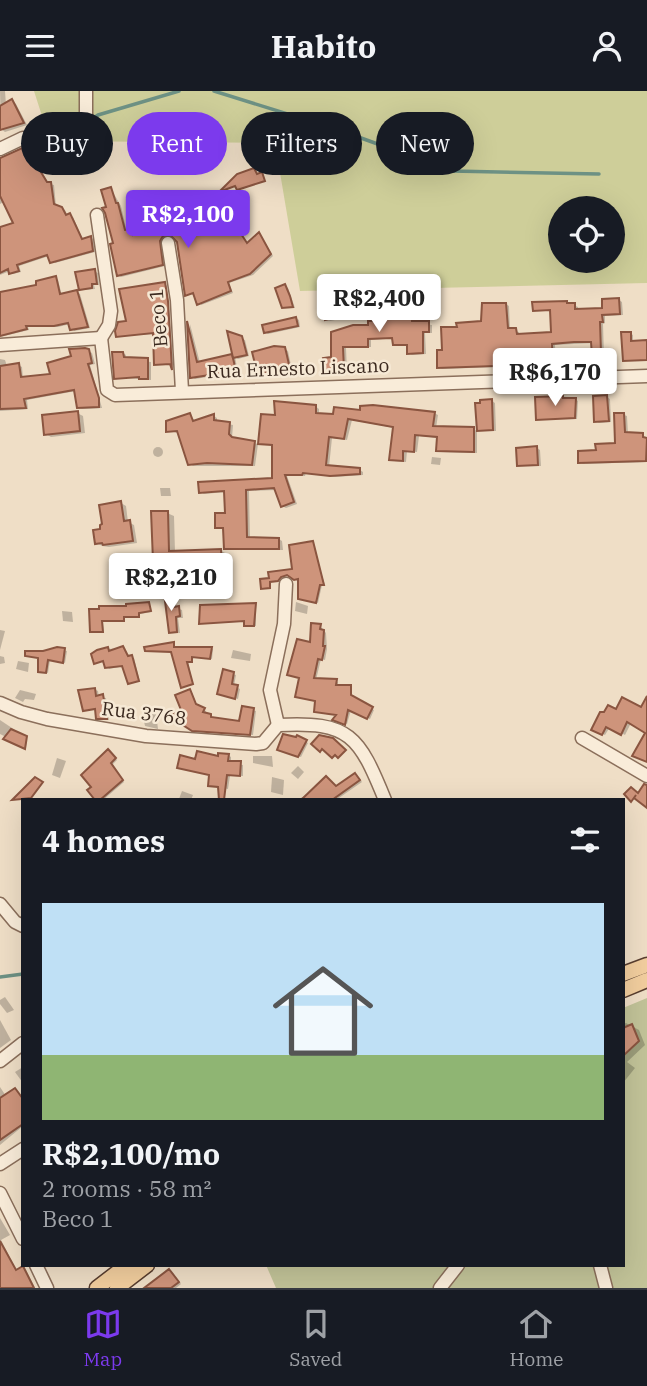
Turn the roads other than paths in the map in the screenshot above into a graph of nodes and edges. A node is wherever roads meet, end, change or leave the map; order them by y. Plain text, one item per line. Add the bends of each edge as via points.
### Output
1 (86, 91) edge
2 (86, 112) edge
3 (21, 139) edge
4 (0, 149) edge
5 (97, 215) dead end
6 (168, 243) dead end
7 (102, 338) junction
8 (0, 345) edge
9 (647, 376) edge
10 (182, 391) junction
11 (286, 584) dead end
12 (0, 703) edge
13 (278, 725) junction
14 (582, 738) dead end
15 (647, 776) edge
16 (384, 798) edge
17 (0, 904) edge
18 (21, 925) edge
19 (647, 965) edge
20 (625, 973) edge
21 (647, 980) edge
22 (625, 989) edge
23 (21, 1045) edge
24 (0, 1061) edge
25 (21, 1150) edge
26 (0, 1164) edge
27 (0, 1193) edge
28 (21, 1235) edge
29 (37, 1267) edge
30 (124, 1267) edge
31 (144, 1267) edge
32 (456, 1267) edge
33 (601, 1267) edge
34 (47, 1288) edge
35 (97, 1288) edge
36 (117, 1288) edge
37 (440, 1288) edge
38 (606, 1288) edge

1 - 2 street
3 - 4 street
5 - 7 street via 111,311
6 - 10 street, Beco 1 via 177,300
7 - 8 street
7 - 10 street, Rua Ernesto Liscano via 110,393
9 - 10 street, Rua Ernesto Liscano
11 - 13 street via 284,624 270,690
12 - 13 street, Rua 3768 via 47,719 146,736 256,744 263,743
13 - 16 street via 329,726 345,733 360,749
14 - 15 street
17 - 18 street
19 - 20 main road
21 - 22 main road
23 - 24 street
25 - 26 street
27 - 28 street
29 - 34 street
30 - 35 main road
31 - 36 main road
32 - 37 street
33 - 38 street

